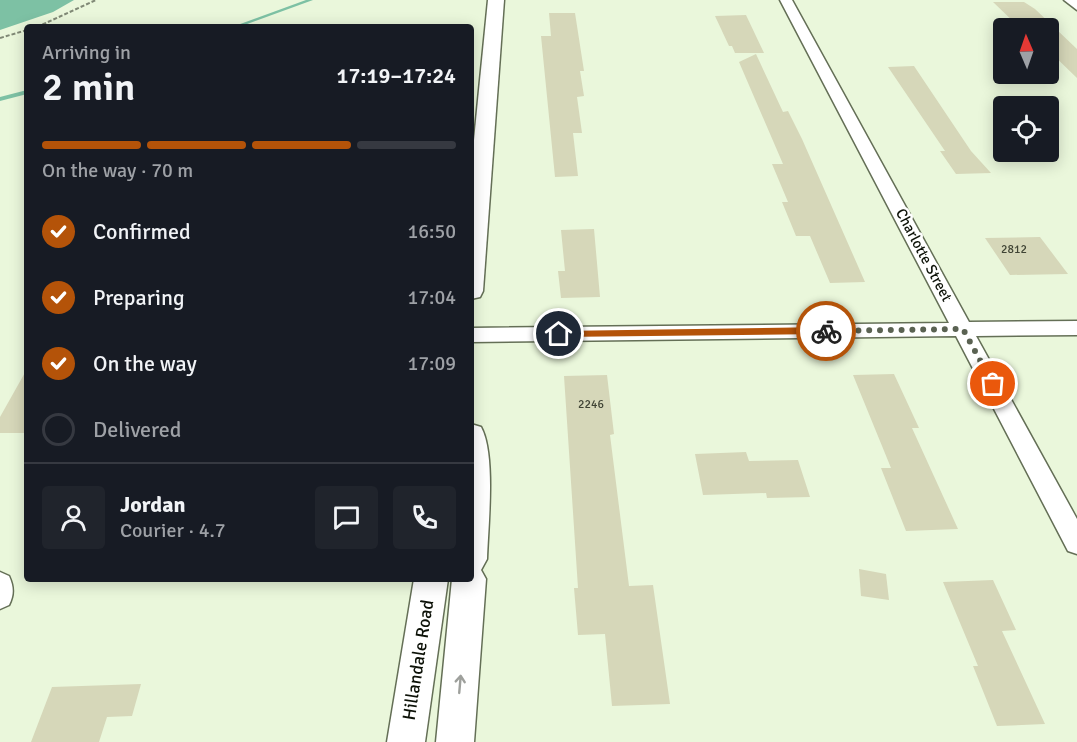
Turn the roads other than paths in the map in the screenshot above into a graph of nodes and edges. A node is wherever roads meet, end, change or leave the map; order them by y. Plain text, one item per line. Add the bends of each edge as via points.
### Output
1 (496, 0) edge
2 (786, 0) edge
3 (1070, 0) edge
4 (1077, 6) edge
5 (474, 256) edge
6 (1077, 328) edge
7 (963, 329) junction
8 (474, 335) edge
9 (1077, 543) edge
10 (431, 582) edge
11 (469, 582) edge
12 (0, 584) edge
13 (0, 597) edge
14 (406, 742) edge
15 (454, 742) edge

1 - 5 street
2 - 7 street, Charlotte Street
3 - 4 street
6 - 7 street
7 - 8 street
7 - 9 street, Charlotte Street
10 - 14 street, Hillandale Road
15 -> 11 street
12 - 13 street

